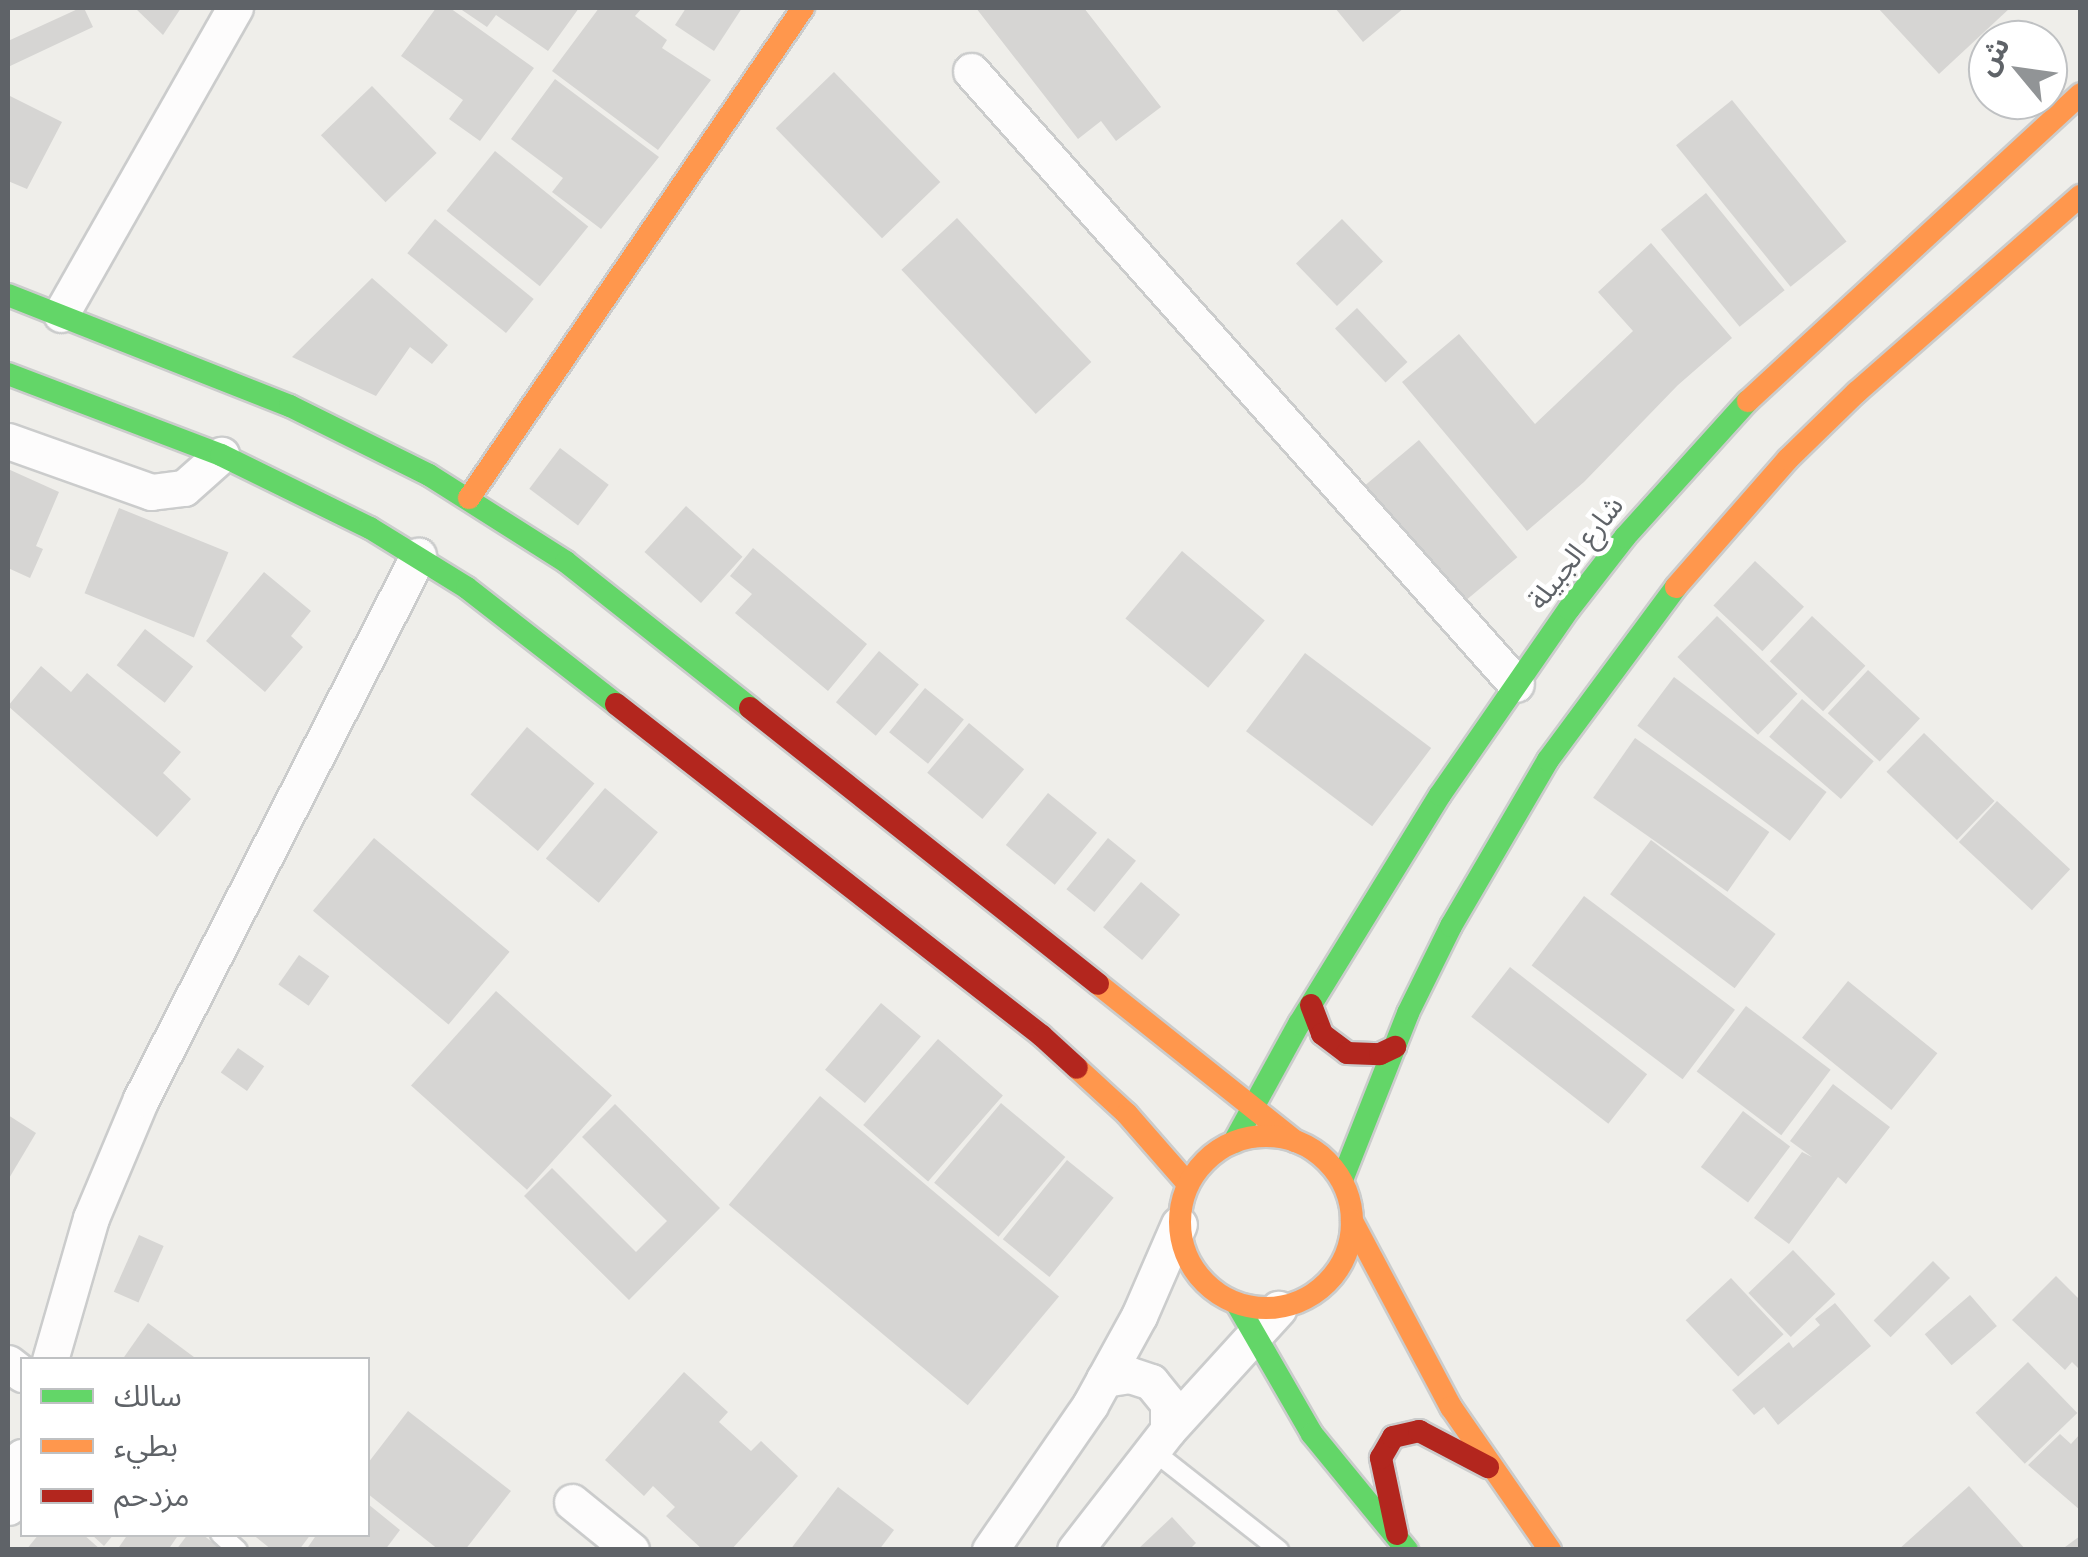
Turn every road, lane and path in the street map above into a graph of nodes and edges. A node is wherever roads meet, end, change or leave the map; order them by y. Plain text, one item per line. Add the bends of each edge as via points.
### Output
1 (235, 8) edge
2 (802, 8) edge
3 (971, 71) dead end
4 (2080, 95) edge
5 (2080, 196) edge
6 (8, 295) edge
7 (61, 314) junction
8 (8, 374) edge
9 (8, 442) edge
10 (221, 455) junction
11 (469, 498) junction
12 (418, 556) junction
13 (1516, 684) junction
14 (1311, 1005) junction
15 (1144, 1020) junction
16 (1394, 1047) junction
17 (1154, 1056) dead end
18 (1094, 1081) junction
19 (1130, 1085) dead end
20 (1254, 1107) junction
21 (1296, 1141) junction
22 (1234, 1142) junction
23 (1342, 1180) junction
24 (1188, 1184) junction
25 (1352, 1221) junction
26 (1179, 1224) junction
27 (1278, 1309) joint
28 (1245, 1319) junction
29 (51, 1357) edge
30 (1104, 1379) junction
31 (1160, 1440) junction
32 (20, 1464) edge
33 (1490, 1468) junction
34 (572, 1502) dead end
35 (8, 1507) edge
36 (1403, 1546) edge
37 (631, 1550) edge
38 (990, 1550) edge
39 (1076, 1550) edge
40 (1279, 1550) edge
41 (1550, 1550) edge

1 - 7 street
2 - 11 main road
3 - 13 street
4 - 13 main road, شارع الجبيلة via 1736,414 1625,537
5 - 16 main road via 1830,419 1661,604 1548,760 1498,842
6 - 7 main road
7 - 11 main road via 290,406
8 - 10 main road
9 - 10 street via 152,492 184,488
10 - 12 main road
11 - 15 main road via 566,562
12 - 18 main road via 560,657
12 - 29 street via 141,1099 90,1218
13 - 14 main road, شارع الجبيلة
14 - 16 main road via 1322,1034 1347,1053 1380,1054
14 - 20 main road, شارع الجبيلة
15 - 17 main road
15 - 20 main road
16 - 23 main road
18 - 19 main road
18 - 24 main road
20 - 21 main road
20 - 22 main road, شارع الجبيلة
21 - 22 main road via 1264,1136
21 - 23 main road
22 - 24 main road
23 - 25 main road
24 - 26 main road
25 - 27 main road via 1332,1278 1316,1293
25 - 33 main road
26 - 28 main road via 1190,1264
26 - 30 street
27 - 28 street
28 - 31 street
28 - 36 main road via 1312,1434
30 - 31 street via 1152,1382 1168,1403
30 - 38 street
31 - 39 street
31 - 40 lane
32 - 35 street
33 - 36 main road via 1419,1431 1394,1437 1381,1458
33 - 41 main road
34 - 37 street

